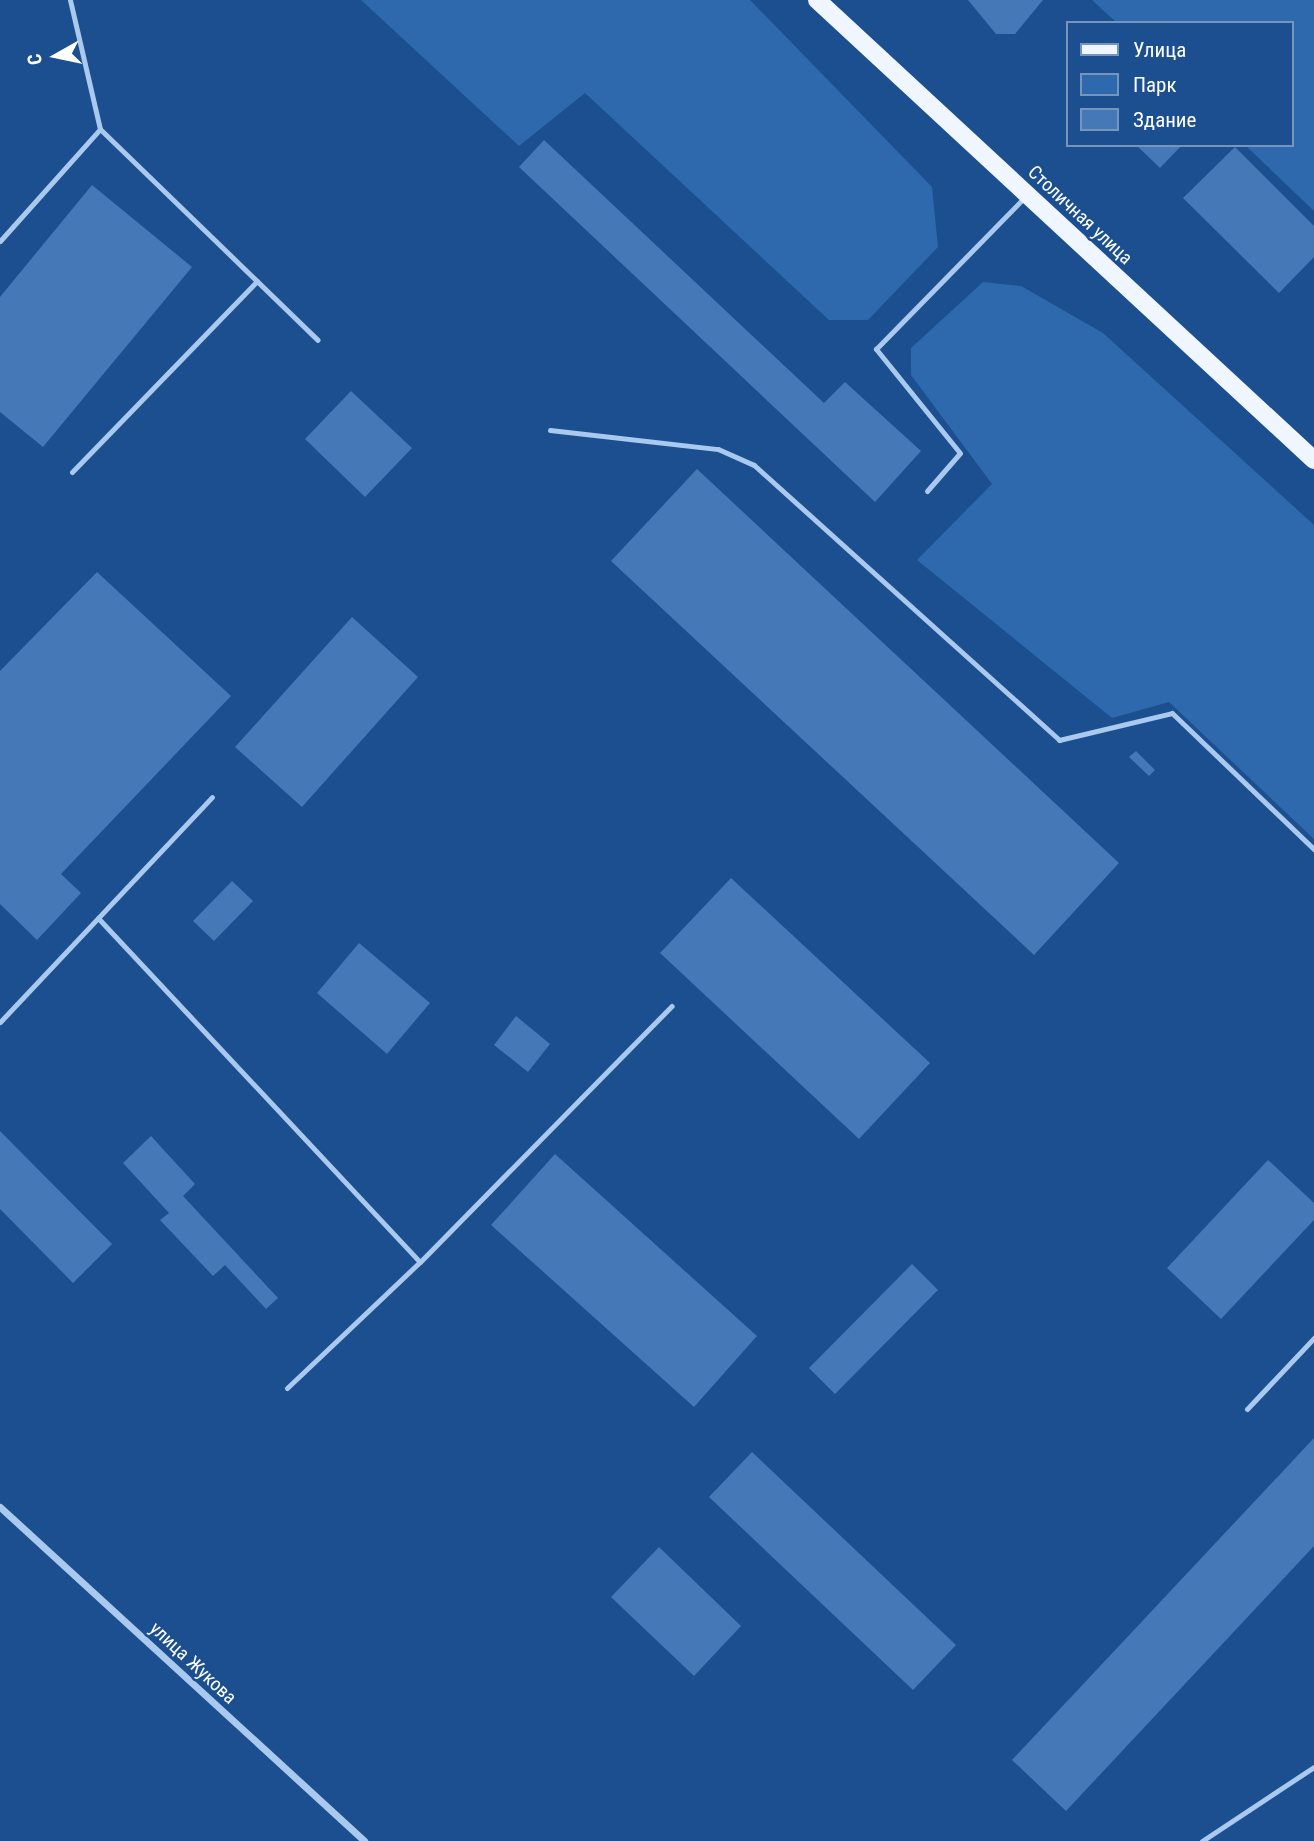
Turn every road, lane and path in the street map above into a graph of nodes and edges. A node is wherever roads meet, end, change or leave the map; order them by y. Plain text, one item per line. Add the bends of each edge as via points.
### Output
1 (70, 0) edge
2 (819, 1) edge
3 (100, 129) junction
4 (1027, 195) junction
5 (0, 241) edge
6 (257, 281) junction
7 (318, 340) dead end
8 (550, 430) dead end
9 (1314, 460) edge
10 (72, 472) dead end
11 (927, 491) dead end
12 (212, 797) dead end
13 (1314, 849) edge
14 (98, 918) junction
15 (672, 1006) dead end
16 (0, 1022) edge
17 (420, 1262) junction
18 (1314, 1338) edge
19 (287, 1388) dead end
20 (1247, 1409) dead end
21 (0, 1507) edge
22 (1314, 1768) edge
23 (364, 1841) edge
24 (1202, 1841) edge

1 - 3 lane
2 - 4 main road, Столичная улица
3 - 5 lane
3 - 6 lane
4 - 9 main road, Столичная улица
4 - 11 lane via 876,349 960,453
6 - 7 lane
6 - 10 lane
8 - 13 lane via 719,449 754,465 1059,740 1172,713
12 - 14 lane
14 - 16 lane
14 - 17 lane
15 - 17 lane
17 - 19 lane
18 - 20 lane
21 - 23 street, улица Жукова
22 - 24 lane

